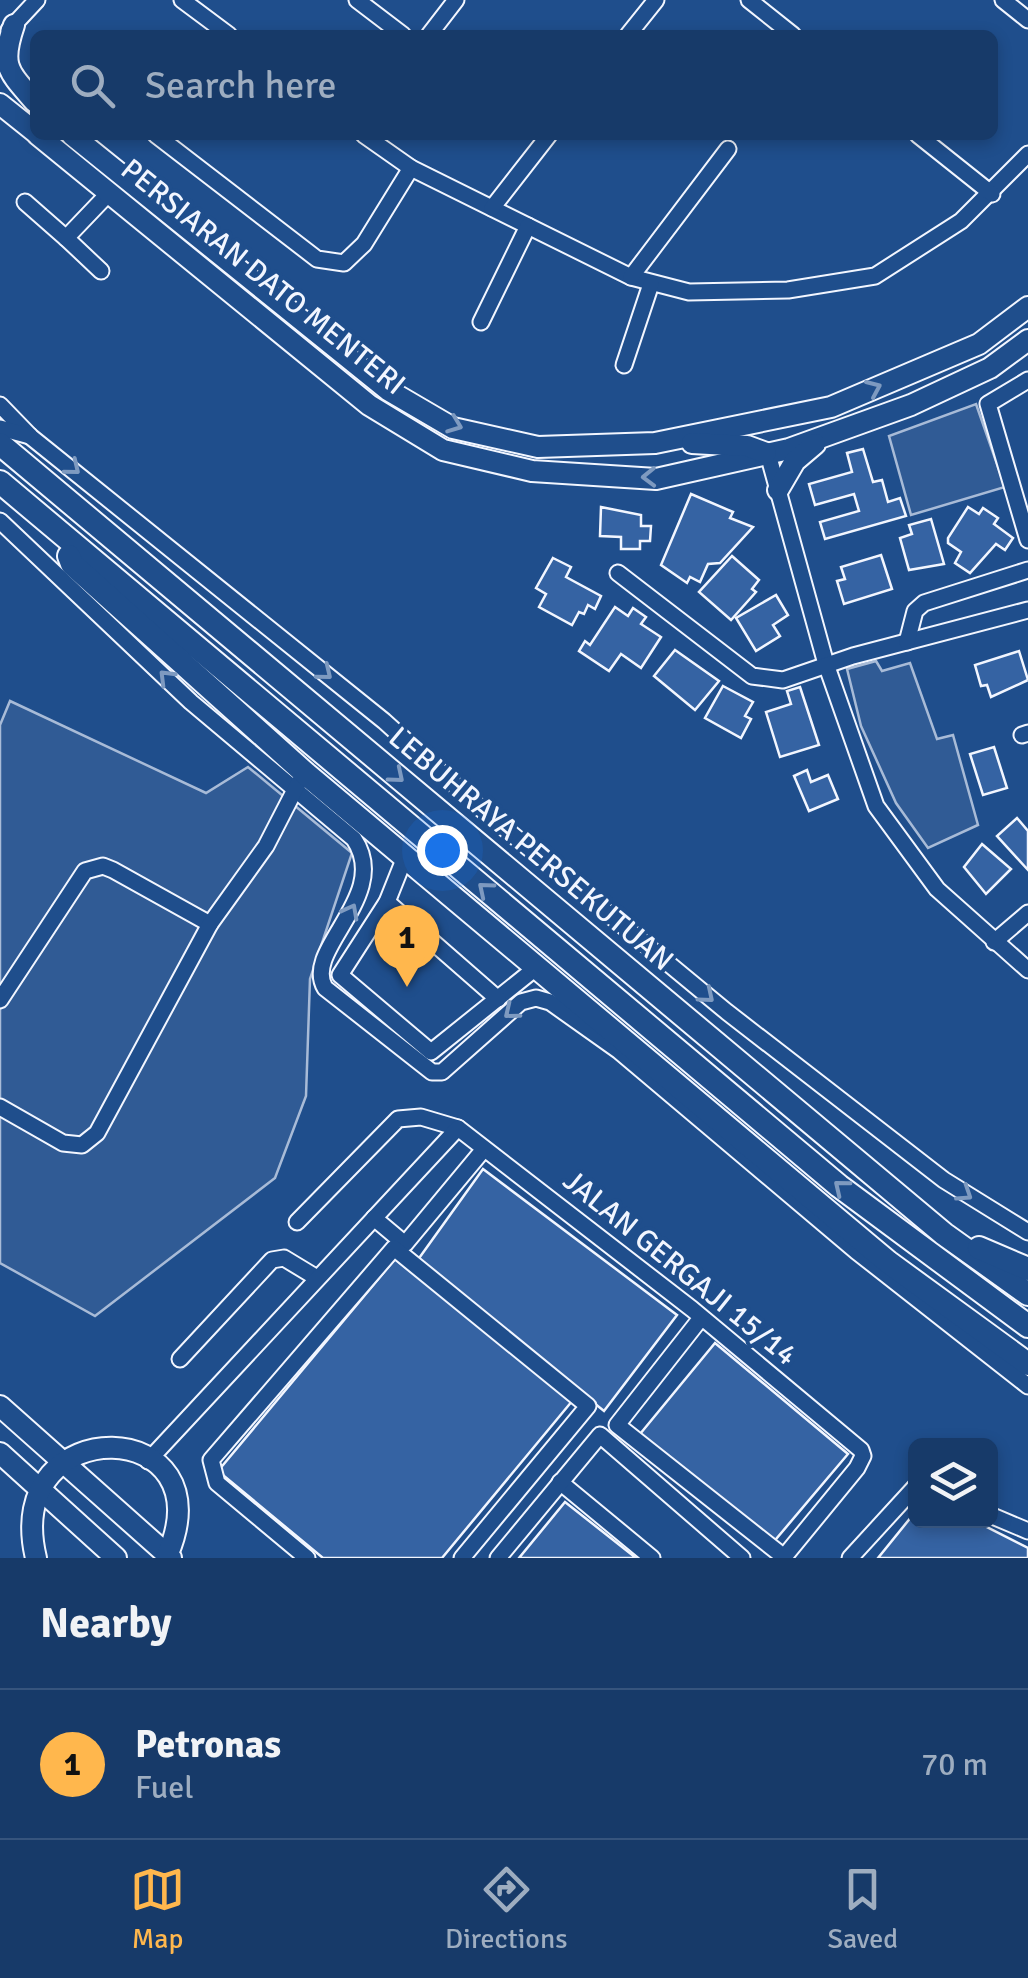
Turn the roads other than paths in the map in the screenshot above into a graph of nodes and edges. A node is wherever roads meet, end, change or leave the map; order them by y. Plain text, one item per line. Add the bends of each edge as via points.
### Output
1 (37, 0) edge
2 (182, 0) edge
3 (358, 0) edge
4 (456, 0) edge
5 (656, 0) edge
6 (749, 0) edge
7 (1010, 2) edge
8 (1028, 20) edge
9 (222, 30) edge
10 (397, 30) edge
11 (432, 30) edge
12 (632, 30) edge
13 (786, 30) edge
14 (4, 31) edge
15 (0, 78) edge
16 (30, 97) edge
17 (30, 100) edge
18 (0, 104) edge
19 (30, 128) edge
20 (44, 140) edge
21 (78, 140) edge
22 (162, 140) edge
23 (371, 140) edge
24 (546, 140) edge
25 (924, 140) edge
26 (728, 149) dead end
27 (1028, 154) edge
28 (411, 168) junction
29 (109, 193) junction
30 (992, 194) junction
31 (24, 202) dead end
32 (492, 208) junction
33 (528, 226) junction
34 (66, 238) junction
35 (101, 271) dead end
36 (631, 277) junction
37 (651, 284) junction
38 (1028, 307) edge
39 (481, 322) dead end
40 (1028, 340) edge
41 (624, 365) dead end
42 (1028, 380) edge
43 (0, 404) edge
44 (831, 407) junction
45 (0, 428) edge
46 (824, 436) junction
47 (32, 437) junction
48 (665, 441) junction
49 (0, 444) edge
50 (773, 472) junction
51 (0, 482) edge
52 (0, 521) edge
53 (62, 537) junction
54 (1028, 540) edge
55 (1028, 570) edge
56 (618, 573) dead end
57 (1028, 610) edge
58 (907, 642) junction
59 (826, 664) junction
60 (301, 781) junction
61 (404, 857) junction
62 (387, 902) junction
63 (1028, 912) edge
64 (210, 924) junction
65 (994, 942) junction
66 (537, 967) junction
67 (1028, 970) edge
68 (498, 999) junction
69 (0, 1000) edge
70 (400, 1037) junction
71 (0, 1107) edge
72 (458, 1128) junction
73 (484, 1148) junction
74 (374, 1218) junction
75 (296, 1222) dead end
76 (1028, 1232) edge
77 (944, 1234) junction
78 (888, 1262) junction
79 (1028, 1269) edge
80 (318, 1278) junction
81 (1028, 1294) edge
82 (1002, 1310) junction
83 (701, 1318) junction
84 (1028, 1326) edge
85 (180, 1358) dead end
86 (1028, 1364) edge
87 (1028, 1386) edge
88 (0, 1406) edge
89 (0, 1453) edge
90 (58, 1458) junction
91 (148, 1461) junction
92 (560, 1482) junction
93 (34, 1484) junction
94 (908, 1495) edge
95 (998, 1518) edge
96 (1028, 1531) edge
97 (168, 1557) edge
98 (36, 1558) edge
99 (116, 1558) edge
100 (308, 1558) edge
101 (462, 1558) edge
102 (498, 1558) edge
103 (652, 1558) edge
104 (742, 1558) edge
105 (850, 1558) edge

1 - 14 street
2 - 9 street
3 - 10 street
4 - 11 street
5 - 12 street
6 - 13 street
7 - 8 street
14 - 16 main road via 4,63
15 - 17 main road
18 - 19 main road, PERSIARAN DATO MENTERI
20 - 29 main road, PERSIARAN DATO MENTERI
21 -> 48 main road, PERSIARAN DATO MENTERI via 388,390 454,428 538,447
22 - 28 street via 317,259 344,263 364,244
23 - 28 street
24 - 32 street
25 - 30 street
26 - 36 street
27 - 30 street
28 - 32 street
29 - 34 street
50 -> 29 main road, PERSIARAN DATO MENTERI via 745,459 656,480 532,471 443,450 369,405
30 - 37 street via 926,246 874,276 739,294
31 - 34 street
32 - 33 street
33 - 36 street
33 - 39 street
34 - 35 street
36 - 37 street
37 - 41 street
44 -> 38 main road, PERSIARAN DATO MENTERI via 979,344
40 - 46 main road, PERSIARAN DATO MENTERI via 959,383
42 - 54 street via 988,404
43 - 47 street
44 - 48 main road, PERSIARAN DATO MENTERI
44 - 50 main road via 771,442
45 - 47 street
46 - 50 main road, PERSIARAN DATO MENTERI
46 - 50 main road
47 -> 76 street via 384,721 727,1012 944,1180
48 - 50 main road via 746,446
49 -> 77 highway, LEBUHRAYA PERSEKUTUAN
50 - 59 street
51 - 53 highway, LEBUHRAYA PERSEKUTUAN
60 -> 52 street via 191,702
53 - 60 highway via 72,564
82 -> 53 highway, LEBUHRAYA PERSEKUTUAN via 839,1186
55 - 58 street via 924,603
56 - 59 street via 752,676 783,680
57 - 58 street
58 - 59 street
59 - 65 street via 865,784 889,828 946,898
60 - 61 highway
60 - 64 street via 266,846
70 -> 60 street via 320,980 320,968 362,890 362,850
61 - 62 street
61 - 66 highway
62 - 68 street
62 - 70 street via 340,975
63 - 65 street
64 - 69 street via 113,870 85,871
64 - 71 street via 97,1133 82,1144 62,1143
65 - 67 street
66 - 68 street
66 - 78 highway
68 - 70 street via 431,1052
87 -> 70 street via 620,1051 550,1002 521,1002 442,1072 421,1066
72 - 73 street, JALAN GERGAJI 15/14
72 - 74 street
72 - 75 street, JALAN GERGAJI 15/14 via 422,1117 398,1119
73 - 74 street via 405,1244
73 - 83 street, JALAN GERGAJI 15/14
74 - 80 street
77 - 79 highway
77 - 81 highway, LEBUHRAYA PERSEKUTUAN
78 - 82 highway via 957,1299
78 - 86 highway
80 - 85 street via 284,1258 272,1260
80 - 91 street
82 - 84 highway, LEBUHRAYA PERSEKUTUAN
83 - 83 street, JALAN GERGAJI 15/14 via 863,1456 784,1557 618,1425
88 - 90 main road
89 - 93 main road
90 - 91 main road via 104,1444
90 - 93 main road
90 - 97 main road
91 - 97 main road via 175,1505
92 - 102 street
92 - 103 street
92 - 104 street via 600,1436
93 - 98 main road via 26,1533
93 - 99 main road
94 - 105 street
95 - 96 street
100 - 101 street via 216,1484 211,1460 394,1248 588,1406

